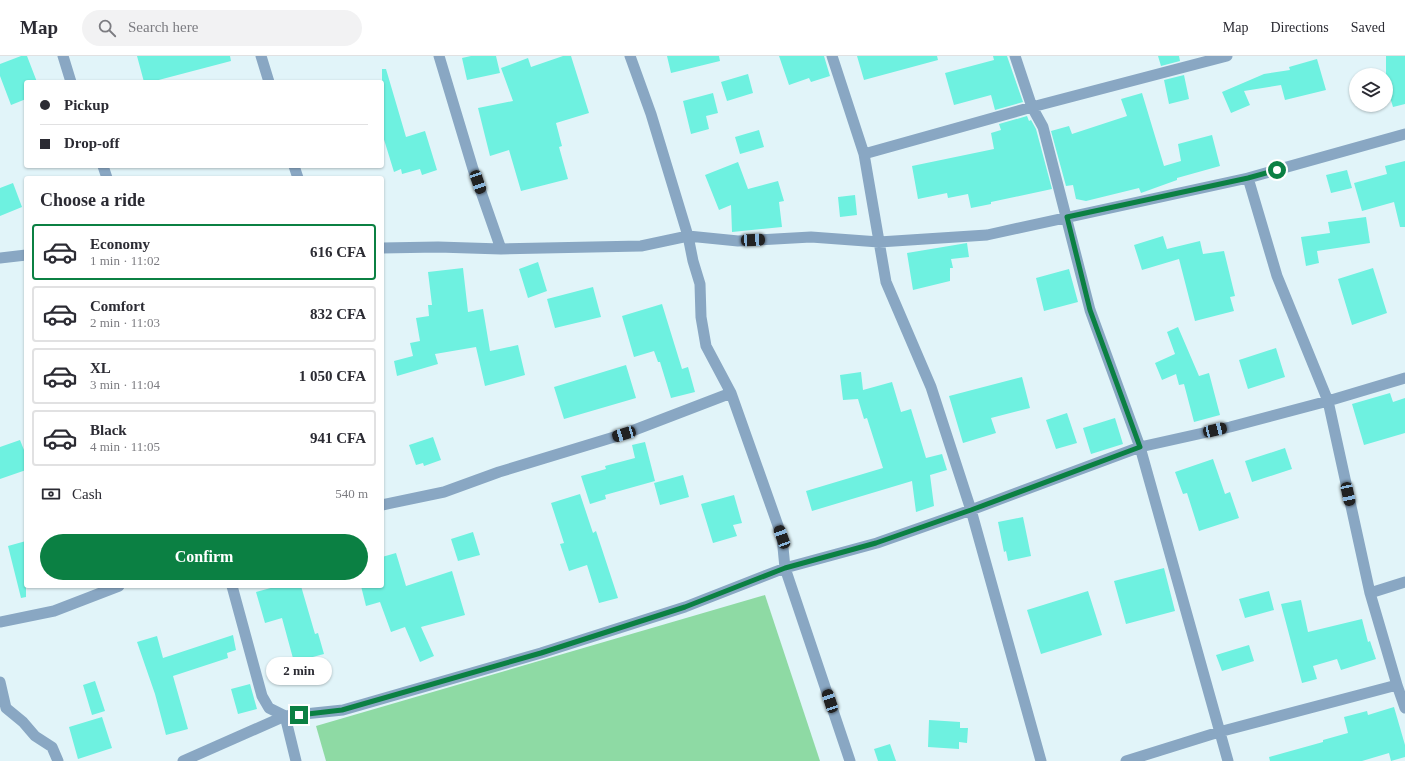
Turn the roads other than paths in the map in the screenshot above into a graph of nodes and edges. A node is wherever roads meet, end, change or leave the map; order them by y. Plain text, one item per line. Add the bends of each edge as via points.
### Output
1 (63, 56) edge
2 (261, 56) edge
3 (439, 56) edge
4 (630, 56) edge
5 (832, 56) edge
6 (1015, 56) edge
7 (1227, 56) edge
8 (70, 80) edge
9 (268, 80) edge
10 (1032, 106) junction
11 (1405, 134) edge
12 (864, 154) junction
13 (1248, 178) junction
14 (1067, 217) junction
15 (688, 236) junction
16 (879, 242) junction
17 (384, 248) edge
18 (501, 249) junction
19 (24, 255) edge
20 (0, 258) edge
21 (1405, 378) edge
22 (730, 393) junction
23 (1328, 401) junction
24 (1140, 447) junction
25 (384, 502) edge
26 (971, 510) junction
27 (785, 568) junction
28 (1405, 582) edge
29 (114, 588) edge
30 (233, 588) edge
31 (1370, 593) junction
32 (0, 622) edge
33 (0, 682) edge
34 (1397, 685) junction
35 (1405, 708) edge
36 (284, 716) junction
37 (1219, 732) junction
38 (58, 761) edge
39 (183, 761) edge
40 (296, 761) edge
41 (850, 761) edge
42 (1042, 761) edge
43 (1126, 761) edge
44 (1228, 761) edge

1 - 8 street
2 - 9 street
3 - 18 street via 473,169
4 - 15 street via 651,114
5 - 12 street
6 - 10 street
7 - 10 street
10 - 12 street
10 - 14 street via 1043,127
11 - 13 street
12 - 16 street
13 - 14 street
13 - 23 street via 1277,276
14 - 16 street via 987,235
14 - 24 street via 1090,310
15 - 16 street via 738,241 811,237
15 - 18 street via 641,246
15 - 22 street via 692,261 700,284 701,316 706,346
16 - 26 street via 886,282 931,387
17 - 18 street
19 - 20 street
21 - 23 street
22 - 25 street via 624,434 499,472 444,492
22 - 27 street via 782,537
23 - 24 street
23 - 31 street
24 - 26 street
24 - 37 street
26 - 27 street via 876,543
26 - 42 street
27 - 36 street via 685,607 541,653 342,710
27 - 41 street
28 - 31 street
29 - 32 street via 54,612
30 - 36 street via 262,696 269,708
31 - 34 street
33 - 38 street via 6,708 35,736 52,747
34 - 35 street
34 - 37 street
36 - 39 street
36 - 40 street
37 - 43 street
37 - 44 street

